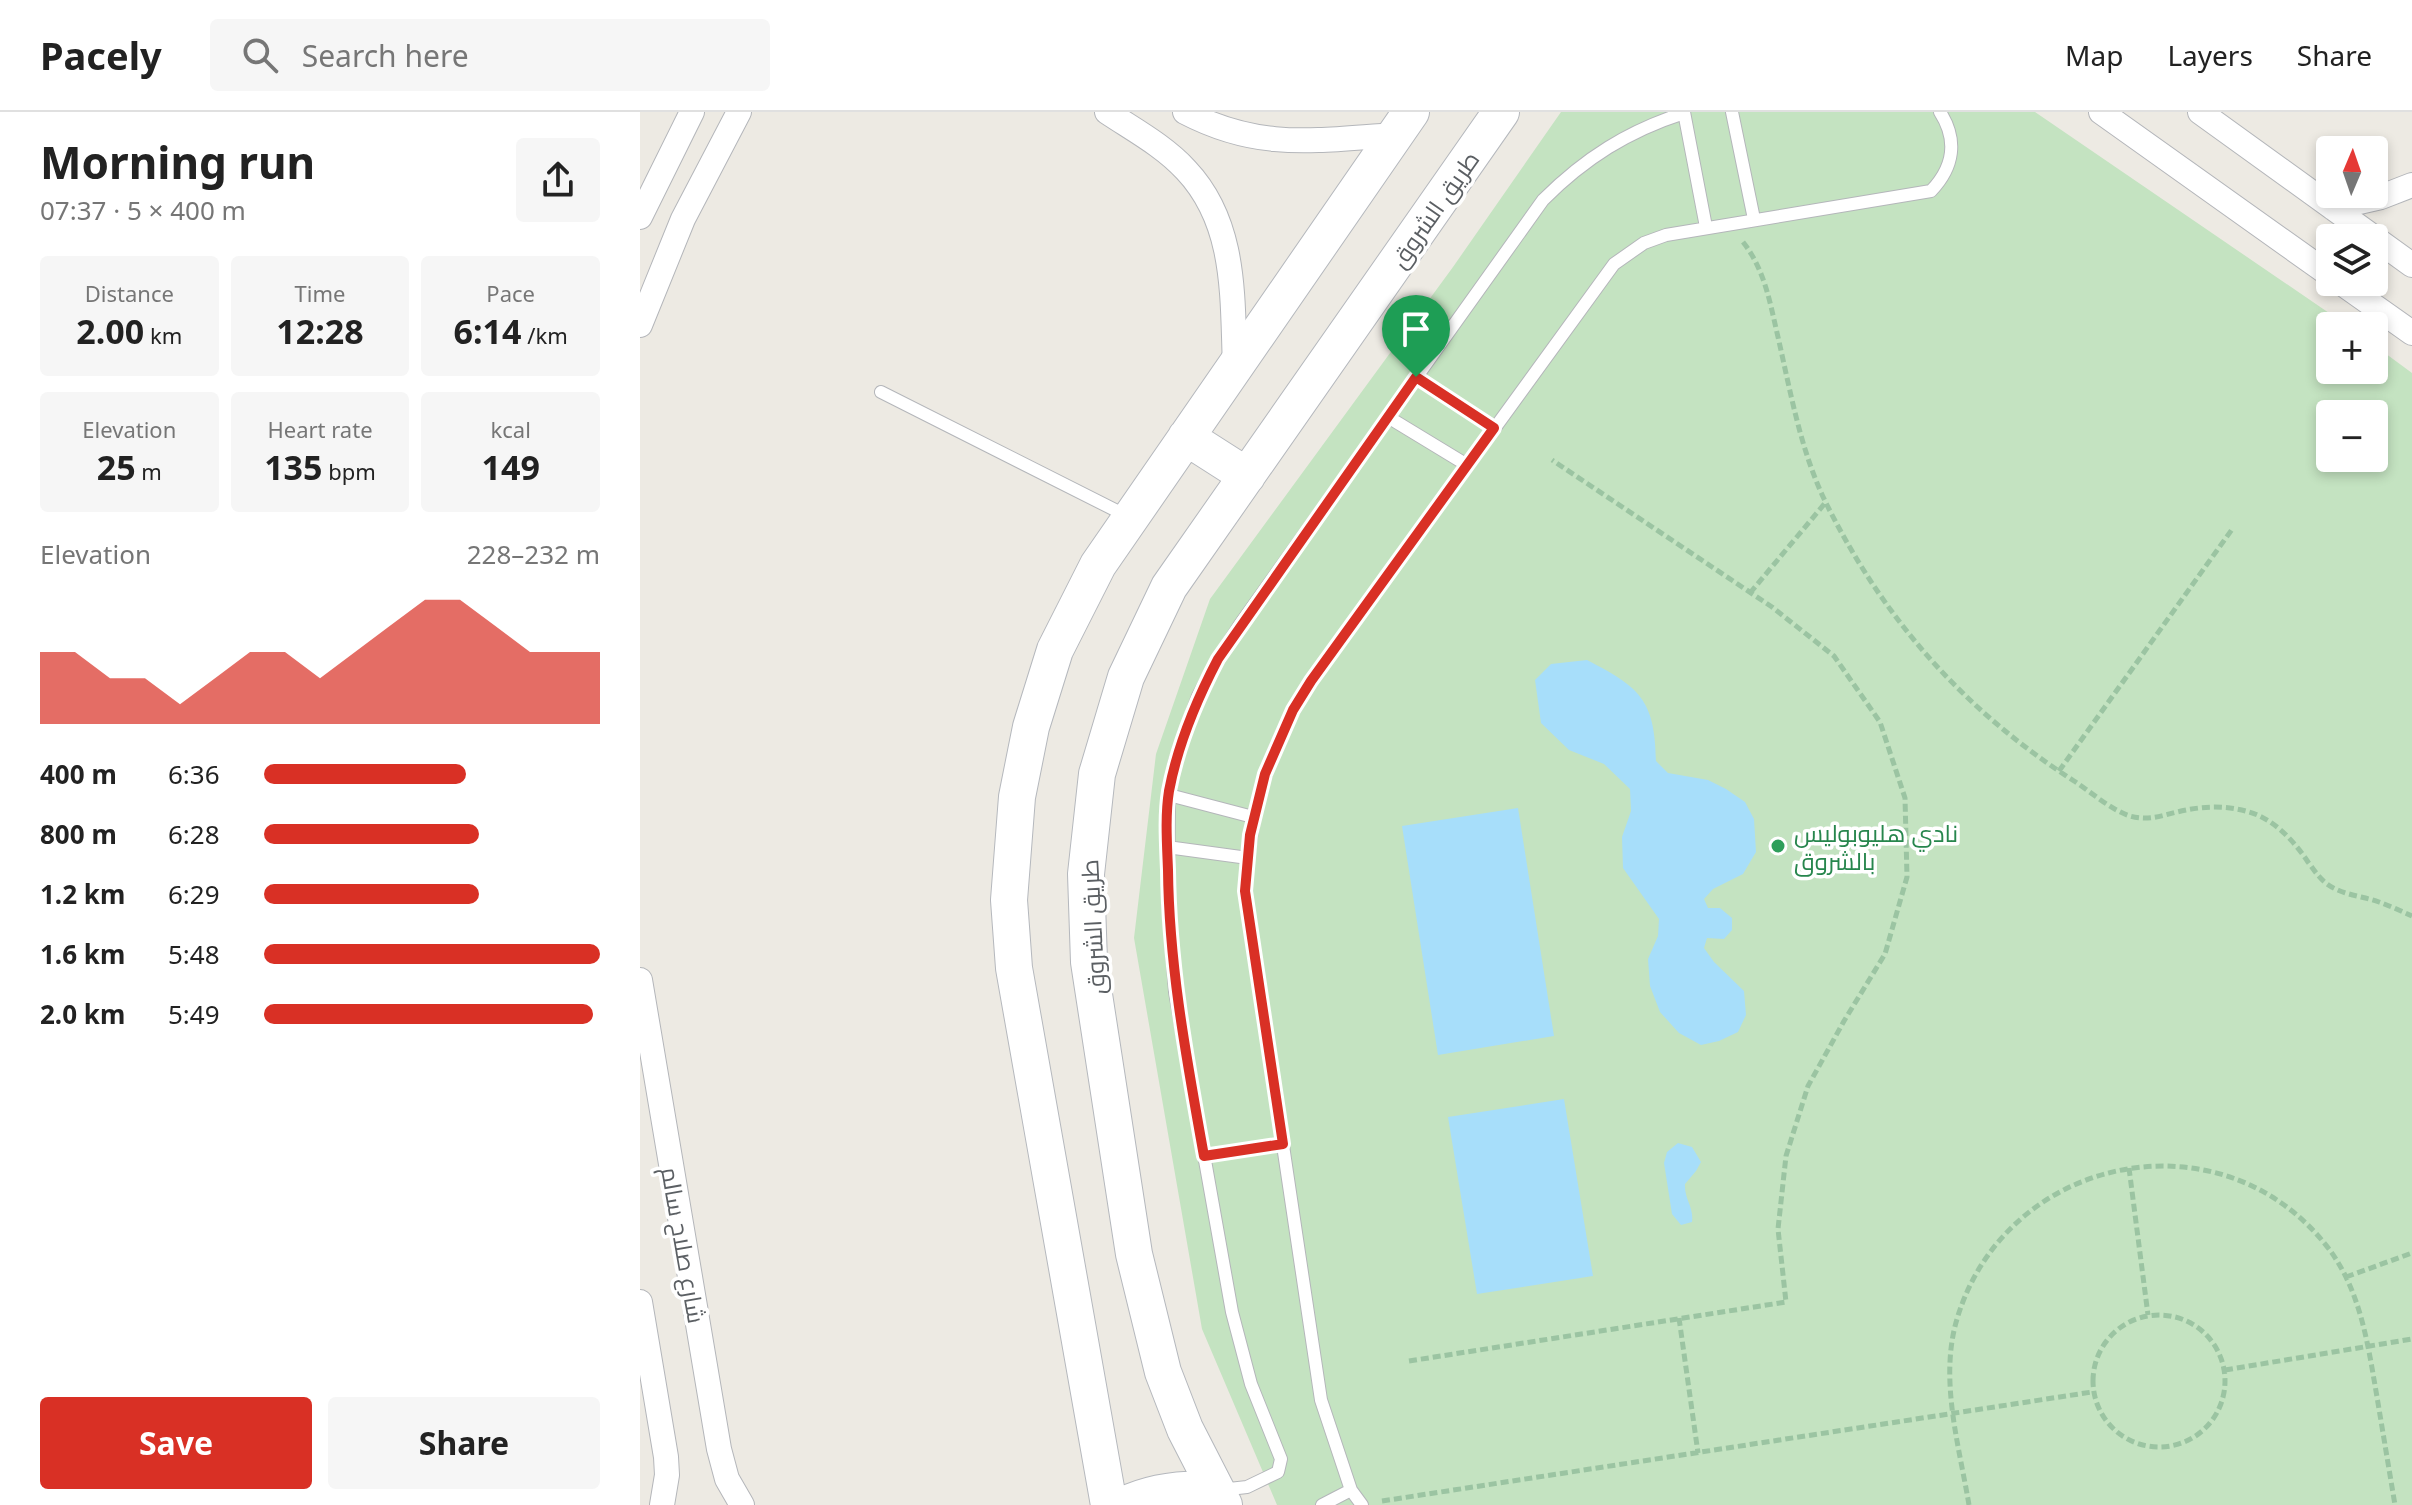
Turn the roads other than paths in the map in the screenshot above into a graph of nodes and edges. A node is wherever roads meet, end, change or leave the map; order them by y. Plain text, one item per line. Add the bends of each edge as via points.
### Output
1 (692, 112) edge
2 (739, 112) edge
3 (1107, 112) edge
4 (1185, 112) edge
5 (1501, 112) edge
6 (1684, 112) edge
7 (1732, 112) edge
8 (1940, 112) edge
9 (2101, 112) edge
10 (2200, 112) edge
11 (1403, 123) edge
12 (2412, 185) edge
13 (2388, 194) edge
14 (2316, 196) edge
15 (2333, 208) edge
16 (640, 217) edge
17 (1754, 219) junction
18 (1706, 227) junction
19 (2316, 265) edge
20 (2412, 265) edge
21 (2360, 296) edge
22 (640, 325) edge
23 (2412, 333) edge
24 (1235, 366) junction
25 (1416, 377) junction
26 (881, 392) dead end
27 (1388, 417) junction
28 (1494, 428) junction
29 (1186, 437) junction
30 (1467, 465) junction
31 (1247, 476) junction
32 (1130, 518) junction
33 (1169, 795) junction
34 (1253, 817) junction
35 (1167, 847) junction
36 (1248, 858) junction
37 (640, 980) edge
38 (1283, 1144) junction
39 (1204, 1156) junction
40 (640, 1302) edge
41 (1351, 1490) junction
42 (1220, 1497) edge
43 (662, 1505) edge
44 (742, 1505) edge
45 (1109, 1505) edge
46 (1124, 1505) edge
47 (1322, 1505) edge
48 (1362, 1505) edge

1 - 16 street
2 - 22 street via 683,219
3 - 24 street via 1168,154 1208,199 1231,266
4 - 11 street via 1244,136 1277,141
5 - 31 street, طريق الشروق
6 - 18 lane
6 - 25 lane via 1619,139 1566,176 1543,200
7 - 17 lane
8 - 17 lane via 1952,154 1931,191
9 - 19 street
10 - 14 street
11 - 24 street
12 - 13 street
15 - 20 street
17 - 18 lane
18 - 28 lane via 1644,243 1614,264
21 - 23 street
24 - 29 street
25 - 27 lane
25 - 28 lane
26 - 32 lane
27 - 30 lane
27 - 33 lane via 1218,659 1186,729
28 - 30 lane
29 - 31 street
29 - 32 street
30 - 34 lane via 1293,710
31 - 42 street, طريق الشروق via 1169,587 1126,677 1097,774 1086,874 1089,962 1134,1254 1163,1372
32 - 45 street via 1098,565 1055,650 1017,797 1009,900 1014,968
33 - 34 lane
33 - 35 lane
34 - 36 lane
35 - 36 lane
35 - 39 lane via 1175,992
36 - 38 lane via 1245,891
37 - 44 street, شارع صلاح سالم via 719,1449
38 - 39 lane
38 - 41 lane via 1321,1400
39 - 42 lane via 1232,1312 1251,1384 1280,1454 1278,1472
40 - 43 street via 666,1457
41 - 47 lane
41 - 48 lane
42 - 46 street via 1188,1488

